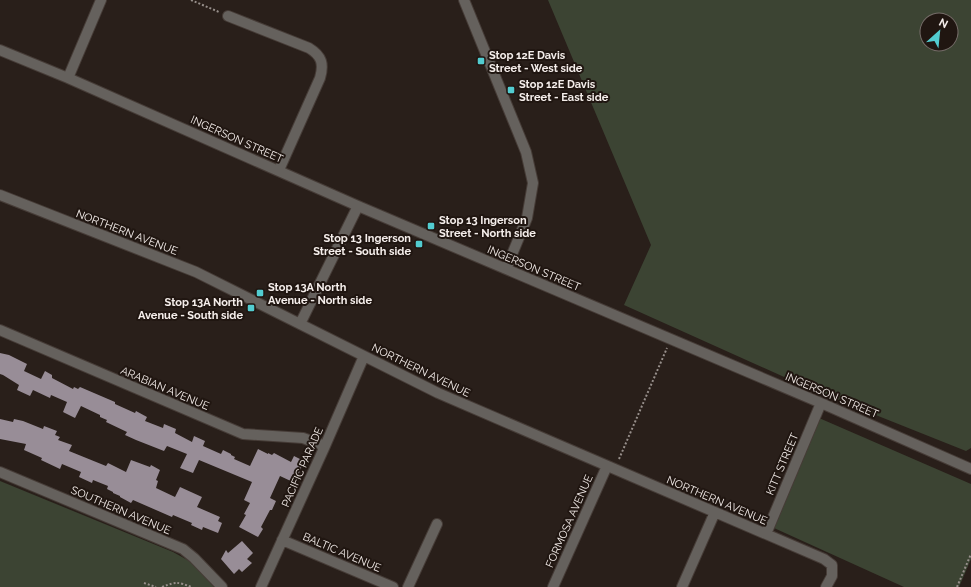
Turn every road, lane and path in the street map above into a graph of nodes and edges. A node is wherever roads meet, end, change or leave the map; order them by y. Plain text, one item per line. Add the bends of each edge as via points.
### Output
1 (101, 0) edge
2 (191, 0) edge
3 (464, 0) edge
4 (228, 16) joint
5 (0, 50) edge
6 (68, 78) junction
7 (278, 170) junction
8 (0, 196) edge
9 (358, 206) junction
10 (506, 269) junction
11 (300, 324) junction
12 (0, 330) edge
13 (671, 339) junction
14 (364, 356) junction
15 (821, 404) junction
16 (325, 446) junction
17 (611, 467) junction
18 (971, 469) edge
19 (0, 472) edge
20 (715, 512) junction
21 (437, 524) dead end
22 (766, 534) junction
23 (282, 540) junction
24 (971, 554) edge
25 (144, 583) dead end
26 (156, 587) edge
27 (162, 587) edge
28 (192, 587) edge
29 (222, 587) edge
30 (261, 587) edge
31 (393, 587) edge
32 (408, 587) edge
33 (553, 587) edge
34 (682, 587) edge
35 (826, 587) edge
36 (957, 587) edge

1 - 6 street
2 - 4 path
3 - 10 street via 526,152 533,183 527,218
4 - 7 street via 309,48 318,55 322,65 320,78
5 - 6 street, INGERSON STREET
6 - 7 street, INGERSON STREET
7 - 9 street, INGERSON STREET
8 - 11 street, NORTHERN AVENUE via 196,272
9 - 10 street, INGERSON STREET
9 - 11 street
10 - 13 street, INGERSON STREET
11 - 14 street, NORTHERN AVENUE
12 - 16 street, ARABIAN AVENUE via 242,434 303,438
13 - 15 street, INGERSON STREET
13 - 17 path
14 - 16 street, PACIFIC PARADE
14 - 17 street, NORTHERN AVENUE via 438,393
15 - 18 street, INGERSON STREET
15 - 22 street, KITT STREET
16 - 23 street, PACIFIC PARADE
17 - 20 street, NORTHERN AVENUE
17 - 33 street, FORMOSA AVENUE
19 - 29 street, SOUTHERN AVENUE via 183,549
20 - 22 street, NORTHERN AVENUE
20 - 34 street
21 - 32 street
22 - 35 street, NORTHERN AVENUE via 824,559 832,565 832,576
23 - 30 street, PACIFIC PARADE
23 - 31 street, BALTIC AVENUE
24 - 36 path
25 - 26 path
27 - 28 path via 176,582

